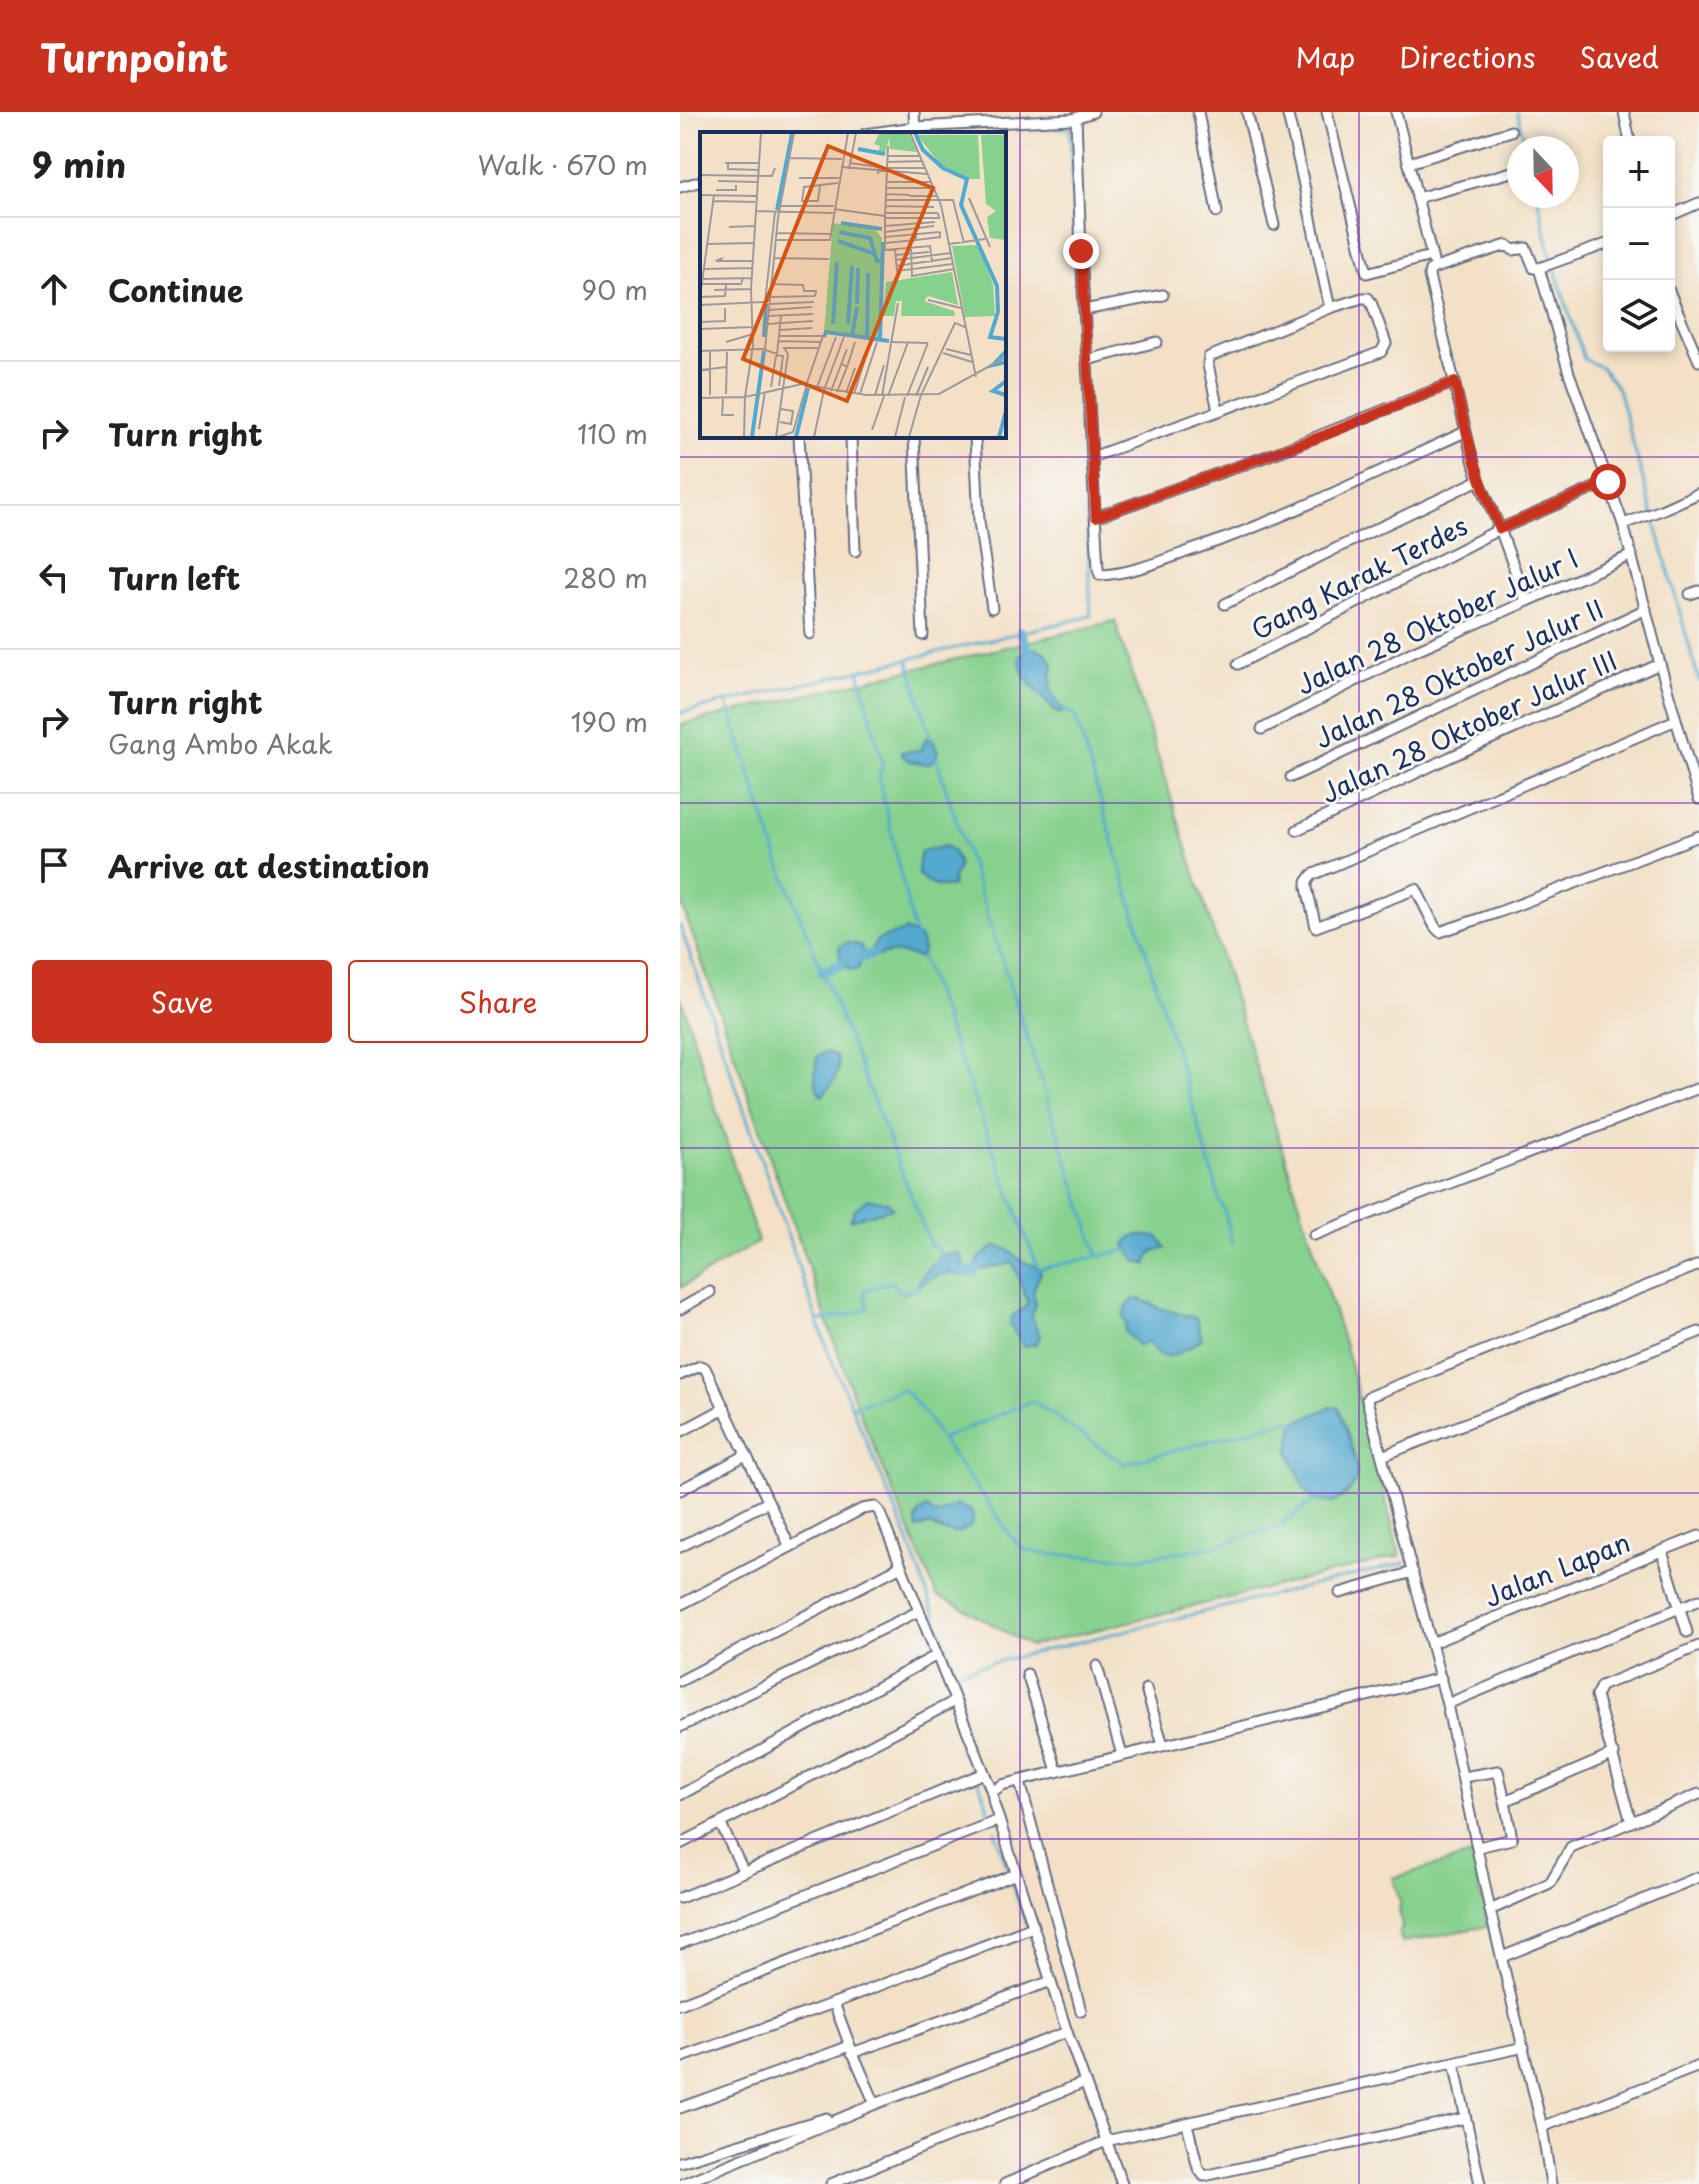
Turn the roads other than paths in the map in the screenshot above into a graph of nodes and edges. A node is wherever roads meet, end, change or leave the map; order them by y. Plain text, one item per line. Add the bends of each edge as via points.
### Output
1 (914, 112) edge
2 (1093, 112) edge
3 (1198, 112) edge
4 (1247, 112) edge
5 (1287, 112) edge
6 (1327, 112) edge
7 (1396, 112) edge
8 (1624, 112) edge
9 (1073, 116) edge
10 (974, 129) edge
11 (911, 130) edge
12 (1511, 131) dead end
13 (888, 132) edge
14 (1629, 136) edge
15 (1409, 163) junction
16 (1507, 173) edge
17 (700, 182) edge
18 (680, 187) edge
19 (1417, 198) junction
20 (1699, 203) edge
21 (1217, 212) dead end
22 (1675, 213) edge
23 (1274, 225) dead end
24 (1603, 245) edge
25 (1431, 256) junction
26 (1544, 267) junction
27 (1435, 268) junction
28 (1163, 295) dead end
29 (1675, 304) edge
30 (1330, 308) junction
31 (1084, 310) junction
32 (1157, 342) dead end
33 (1698, 356) edge
34 (1087, 360) junction
35 (1455, 382) junction
36 (1218, 410) junction
37 (1465, 432) junction
38 (799, 438) edge
39 (851, 438) edge
40 (914, 438) edge
41 (975, 438) edge
42 (1092, 457) junction
43 (1479, 480) junction
44 (1608, 482) junction
45 (1699, 493) edge
46 (1096, 517) junction
47 (1623, 524) junction
48 (1500, 529) junction
49 (855, 551) dead end
50 (1632, 555) junction
51 (1526, 601) junction
52 (1225, 604) dead end
53 (992, 608) dead end
54 (1646, 609) junction
55 (810, 634) dead end
56 (923, 635) dead end
57 (1238, 664) dead end
58 (1660, 664) junction
59 (1676, 720) junction
60 (1262, 729) dead end
61 (1291, 777) dead end
62 (1698, 794) edge
63 (1297, 830) dead end
64 (1699, 836) edge
65 (1699, 1088) edge
66 (1314, 1235) dead end
67 (1699, 1265) edge
68 (710, 1292) dead end
69 (680, 1309) edge
70 (1699, 1332) edge
71 (680, 1375) edge
72 (725, 1408) junction
73 (680, 1432) edge
74 (746, 1455) junction
75 (1382, 1456) junction
76 (680, 1490) edge
77 (768, 1502) junction
78 (1699, 1536) edge
79 (680, 1547) edge
80 (790, 1547) junction
81 (1662, 1551) junction
82 (901, 1566) junction
83 (1413, 1572) junction
84 (1340, 1593) dead end
85 (1699, 1600) edge
86 (680, 1605) edge
87 (1679, 1608) junction
88 (919, 1611) junction
89 (1687, 1632) dead end
90 (1432, 1643) junction
91 (1699, 1646) edge
92 (937, 1655) junction
93 (1097, 1666) dead end
94 (1027, 1674) dead end
95 (1441, 1678) junction
96 (680, 1681) edge
97 (1146, 1689) dead end
98 (955, 1701) junction
99 (1447, 1704) junction
100 (680, 1727) edge
101 (1163, 1745) junction
102 (1614, 1754) junction
103 (1122, 1755) junction
104 (1057, 1771) junction
105 (980, 1774) junction
106 (1463, 1777) junction
107 (1020, 1782) junction
108 (992, 1792) junction
109 (1699, 1794) edge
110 (680, 1795) edge
111 (1505, 1801) junction
112 (999, 1820) junction
113 (1631, 1822) junction
114 (720, 1823) junction
115 (680, 1844) edge
116 (1478, 1847) junction
117 (744, 1872) junction
118 (1016, 1874) junction
119 (1699, 1877) edge
120 (680, 1898) edge
121 (1490, 1910) junction
122 (1033, 1927) junction
123 (680, 1944) edge
124 (1502, 1957) junction
125 (1051, 1981) junction
126 (834, 2003) junction
127 (680, 2004) edge
128 (1081, 2011) dead end
129 (1067, 2032) junction
130 (1524, 2047) junction
131 (851, 2049) junction
132 (680, 2058) edge
133 (1454, 2063) junction
134 (1699, 2066) edge
135 (1085, 2082) junction
136 (875, 2104) junction
137 (680, 2108) edge
138 (1465, 2118) junction
139 (1187, 2124) junction
140 (1542, 2127) junction
141 (1106, 2141) junction
142 (680, 2162) edge
143 (682, 2184) edge
144 (831, 2184) edge
145 (1005, 2184) edge
146 (1122, 2184) edge
147 (1480, 2184) edge
148 (1551, 2184) edge

1 - 11 street
2 - 9 street
3 - 21 street
4 - 23 street
5 - 30 street
6 - 25 street via 1367,273
7 - 15 street
8 - 14 street
9 - 10 street
9 - 31 street
10 - 11 street
11 - 13 street
12 - 15 street
15 - 19 street
16 - 19 street
17 - 18 street
19 - 25 street
20 - 22 street
24 - 26 street
25 - 27 street
26 - 27 street via 1534,268 1526,248 1513,250 1507,245
26 - 44 street via 1569,373
27 - 35 street via 1429,276
28 - 31 street
29 - 33 street
30 - 36 street via 1209,357
30 - 36 street via 1368,298 1386,343 1381,352
31 - 34 street
32 - 34 street
34 - 42 street
35 - 37 street
35 - 46 street
36 - 42 street
37 - 43 street
37 - 46 street via 1234,535 1102,575
38 - 55 street
39 - 49 street
40 - 56 street
41 - 53 street via 979,522
42 - 46 street
43 - 48 street
43 - 52 street
44 - 47 street
44 - 48 street, Gang Karak Terdes
45 - 47 street
47 - 50 street
48 - 51 street
48 - 57 street, Gang Karak Terdes
50 - 51 street, Jalan 28 Oktober Jalur I
50 - 54 street
51 - 60 street, Jalan 28 Oktober Jalur I
54 - 58 street
54 - 61 street, Jalan 28 Oktober Jalur II
58 - 59 street
58 - 63 street, Jalan 28 Oktober Jalur III
59 - 62 street
59 - 64 street via 1312,875 1307,888 1318,927 1416,889 1440,932
65 - 66 street
67 - 75 street via 1368,1397
68 - 69 street
70 - 75 street
71 - 72 street via 705,1368
72 - 73 street
72 - 74 street
74 - 76 street
74 - 77 street
75 - 83 street
77 - 79 street
77 - 80 street
78 - 81 street, Jalan Lapan
80 - 82 street via 872,1506 879,1511
80 - 86 street
81 - 87 street
81 - 90 street, Jalan Lapan
82 - 88 street
82 - 96 street
83 - 84 street
83 - 90 street
85 - 87 street
87 - 89 street
87 - 99 street
88 - 92 street
88 - 100 street
90 - 95 street
91 - 102 street via 1597,1691
92 - 98 street
92 - 110 street
93 - 103 street
94 - 104 street
95 - 99 street
95 - 101 street
97 - 101 street
98 - 105 street
98 - 114 street
99 - 106 street
101 - 103 street
102 - 111 street
102 - 113 street
103 - 104 street
104 - 107 street
105 - 108 street
105 - 117 street
106 - 111 street via 1498,1771
106 - 116 street
107 - 108 street
107 - 128 street
108 - 112 street
109 - 113 street
111 - 116 street via 1512,1839
112 - 118 street
112 - 123 street
113 - 121 street via 1571,1847 1550,1883
114 - 115 street
114 - 117 street
116 - 121 street
117 - 120 street
118 - 122 street
118 - 127 street
119 - 124 street
121 - 124 street
122 - 125 street
122 - 126 street
124 - 130 street
125 - 129 street
125 - 131 street
126 - 131 street
126 - 132 street
129 - 135 street
129 - 136 street
130 - 133 street
130 - 140 street
131 - 136 street
131 - 137 street
133 - 138 street
133 - 139 street
134 - 140 street
135 - 141 street
135 - 144 street
136 - 142 street
136 - 143 street
138 - 139 street via 1204,2176
138 - 147 street
139 - 141 street
140 - 148 street
141 - 145 street
141 - 146 street

